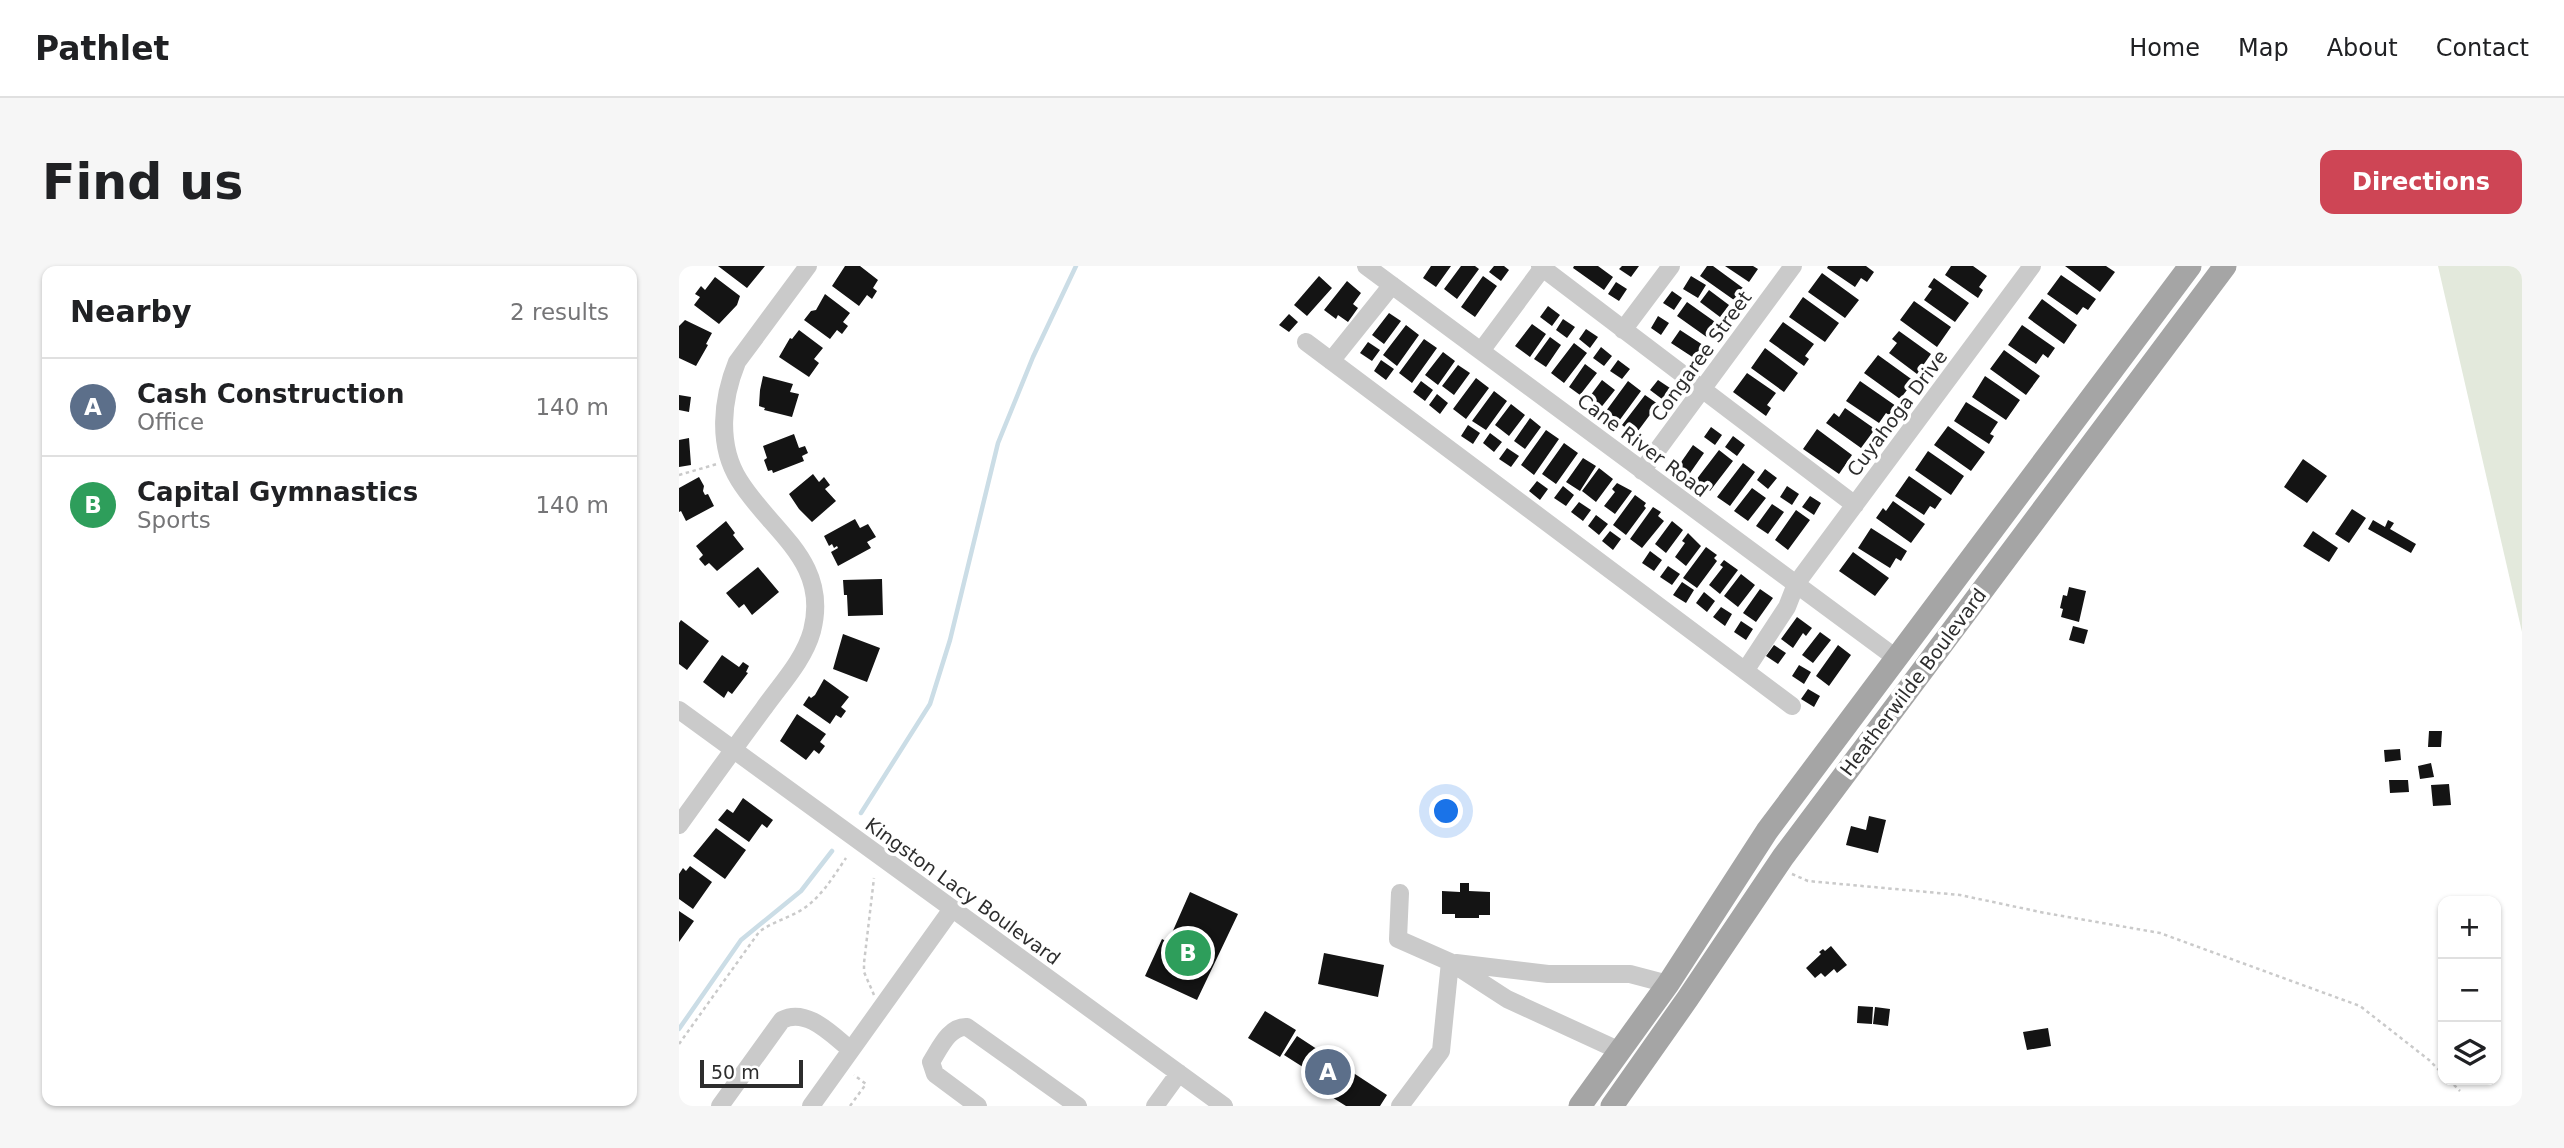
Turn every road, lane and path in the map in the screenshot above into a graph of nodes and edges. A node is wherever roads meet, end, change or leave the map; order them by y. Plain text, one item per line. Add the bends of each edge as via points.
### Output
1 (808, 266) edge
2 (1366, 266) edge
3 (1671, 266) edge
4 (1793, 266) edge
5 (2032, 266) edge
6 (2190, 266) edge
7 (2225, 266) edge
8 (1542, 267) edge
9 (1392, 285) junction
10 (1623, 330) junction
11 (1306, 342) dead end
12 (1481, 351) junction
13 (1331, 361) junction
14 (1702, 389) junction
15 (717, 464) dead end
16 (1642, 471) junction
17 (679, 475) edge
18 (1855, 506) junction
19 (1796, 584) junction
20 (1896, 658) junction
21 (1745, 671) junction
22 (1792, 706) dead end
23 (679, 710) edge
24 (733, 750) junction
25 (679, 825) edge
26 (846, 858) dead end
27 (1775, 868) junction
28 (874, 878) dead end
29 (1400, 893) dead end
30 (952, 909) junction
31 (1450, 962) junction
32 (1668, 984) junction
33 (875, 998) dead end
34 (1688, 998) junction
35 (679, 1044) edge
36 (851, 1050) junction
37 (1620, 1051) junction
38 (2438, 1069) edge
39 (1179, 1073) junction
40 (2454, 1085) edge
41 (2460, 1091) dead end
42 (720, 1106) edge
43 (811, 1106) edge
44 (978, 1106) edge
45 (1078, 1106) edge
46 (1155, 1106) edge
47 (1224, 1106) edge
48 (1399, 1106) edge
49 (1580, 1106) edge
50 (1612, 1106) edge

1 - 24 street via 737,362 725,400 726,447 737,477 804,561 816,600 806,647
2 - 9 street, Cane River Road
3 - 10 street
4 - 14 street, Congaree Street
5 - 18 street, Cuyahoga Drive
6 - 20 main road, Heatherwilde Boulevard
7 - 27 main road, Heatherwilde Boulevard
8 - 10 street
8 - 12 street
9 - 12 street, Cane River Road
9 - 13 street
10 - 14 street
11 - 13 street
12 - 16 street, Cane River Road
13 - 21 street
14 - 16 street, Congaree Street
14 - 18 street
15 - 17 path
16 - 19 street, Cane River Road
18 - 19 street, Cuyahoga Drive
19 - 20 street, Cane River Road
19 - 21 street, Cuyahoga Drive via 1787,607
20 - 32 main road, Heatherwilde Boulevard via 1767,831
21 - 22 street
23 - 24 street, Kingston Lacy Boulevard
24 - 25 street
24 - 30 street, Kingston Lacy Boulevard
26 - 35 path via 820,895 759,932
27 - 34 main road, Heatherwilde Boulevard
27 - 38 path via 1808,881 1960,895 2160,933 2360,1006
28 - 33 path via 864,972
29 - 31 street via 1398,939
30 - 36 street
30 - 39 street, Kingston Lacy Boulevard
31 - 32 street via 1548,974 1630,974
31 - 37 street via 1507,999
31 - 48 street via 1441,1051
32 - 34 main road
32 - 37 main road, Heatherwilde Boulevard
34 - 50 main road, Heatherwilde Boulevard
36 - 42 street via 803,1016 789,1016
36 - 43 street
37 - 49 main road, Heatherwilde Boulevard
39 - 46 street
39 - 47 street, Kingston Lacy Boulevard
40 - 41 path
44 - 45 street via 932,1069 931,1062 960,1026

